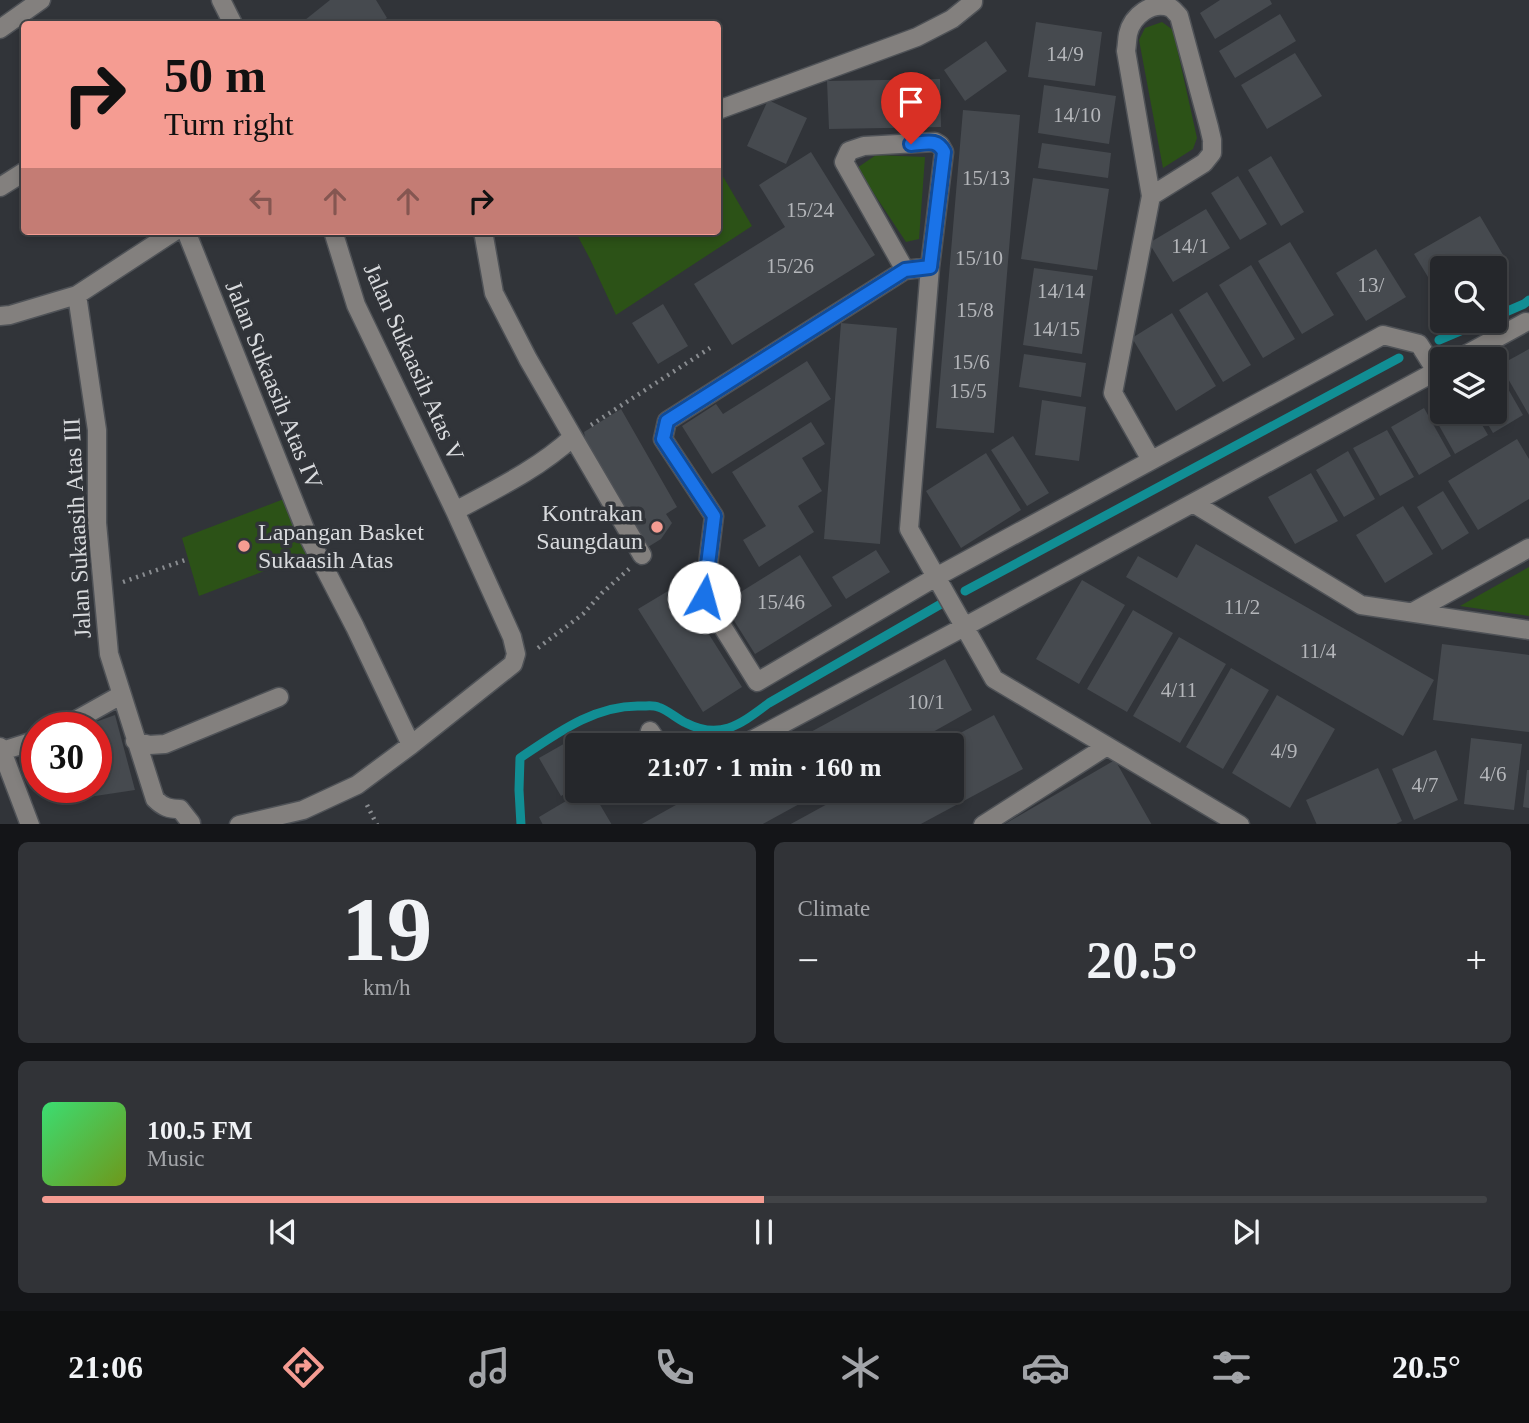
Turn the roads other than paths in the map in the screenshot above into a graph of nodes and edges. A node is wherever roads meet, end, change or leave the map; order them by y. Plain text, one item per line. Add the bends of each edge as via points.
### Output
1 (41, 0) edge
2 (221, 0) edge
3 (973, 0) edge
4 (232, 21) edge
5 (0, 29) edge
6 (721, 109) edge
7 (21, 174) edge
8 (0, 187) edge
9 (1151, 197) junction
10 (169, 235) edge
11 (188, 235) edge
12 (334, 235) edge
13 (484, 235) edge
14 (930, 267) junction
15 (905, 270) junction
16 (77, 295) junction
17 (0, 316) edge
18 (1526, 322) dead end
19 (1480, 347) edge
20 (1430, 358) edge
21 (1430, 374) edge
22 (573, 437) junction
23 (1151, 460) junction
24 (1193, 503) junction
25 (455, 511) junction
26 (1529, 548) edge
27 (642, 555) road end
28 (936, 577) junction
29 (1412, 612) junction
30 (964, 627) junction
31 (1529, 630) edge
32 (121, 695) junction
33 (279, 697) dead end
34 (91, 712) edge
35 (765, 733) edge
36 (21, 744) edge
37 (411, 745) junction
38 (1107, 746) junction
39 (137, 748) junction
40 (1, 749) edge
41 (191, 822) dead end
42 (30, 824) edge
43 (239, 824) edge
44 (983, 824) edge
45 (1240, 824) edge

1 - 5 street
2 - 4 street
3 - 6 street via 952,19 917,37
7 - 8 street
9 - 9 street via 1126,51 1133,19 1156,4 1170,7 1179,16 1212,153
9 - 23 street via 1113,393
10 - 16 street
11 - 37 street, Jalan Sukaasih Atas IV via 307,534
12 - 25 street, Jalan Sukaasih Atas V via 356,305
13 - 22 street via 494,293
14 - 15 street
14 - 15 street via 944,152 940,145 864,146 849,151 844,162
14 - 28 street via 909,529
15 - 28 street via 667,421 663,439 714,516 704,597 757,682
16 - 17 street
16 - 32 street, Jalan Sukaasih Atas III via 97,430 97,523 109,654
18 - 19 street
20 - 23 street via 1419,344 1382,335
21 - 24 street
22 - 25 street via 525,473
22 - 27 street
23 - 28 street
24 - 29 street via 1362,604
24 - 30 street
25 - 37 street, Jalan Sukaasih Atas V via 516,654 513,664
26 - 29 street
28 - 30 street
29 - 31 street
30 - 35 street
30 - 38 street via 994,679
32 - 34 street
32 - 39 street, Jalan Sukaasih Atas III
33 - 39 street via 165,744
36 - 40 street
37 - 43 street via 357,785 303,810
38 - 44 street
38 - 45 street
39 - 41 street, Jalan Sukaasih Atas III via 155,799 163,807 180,809
40 - 42 street

